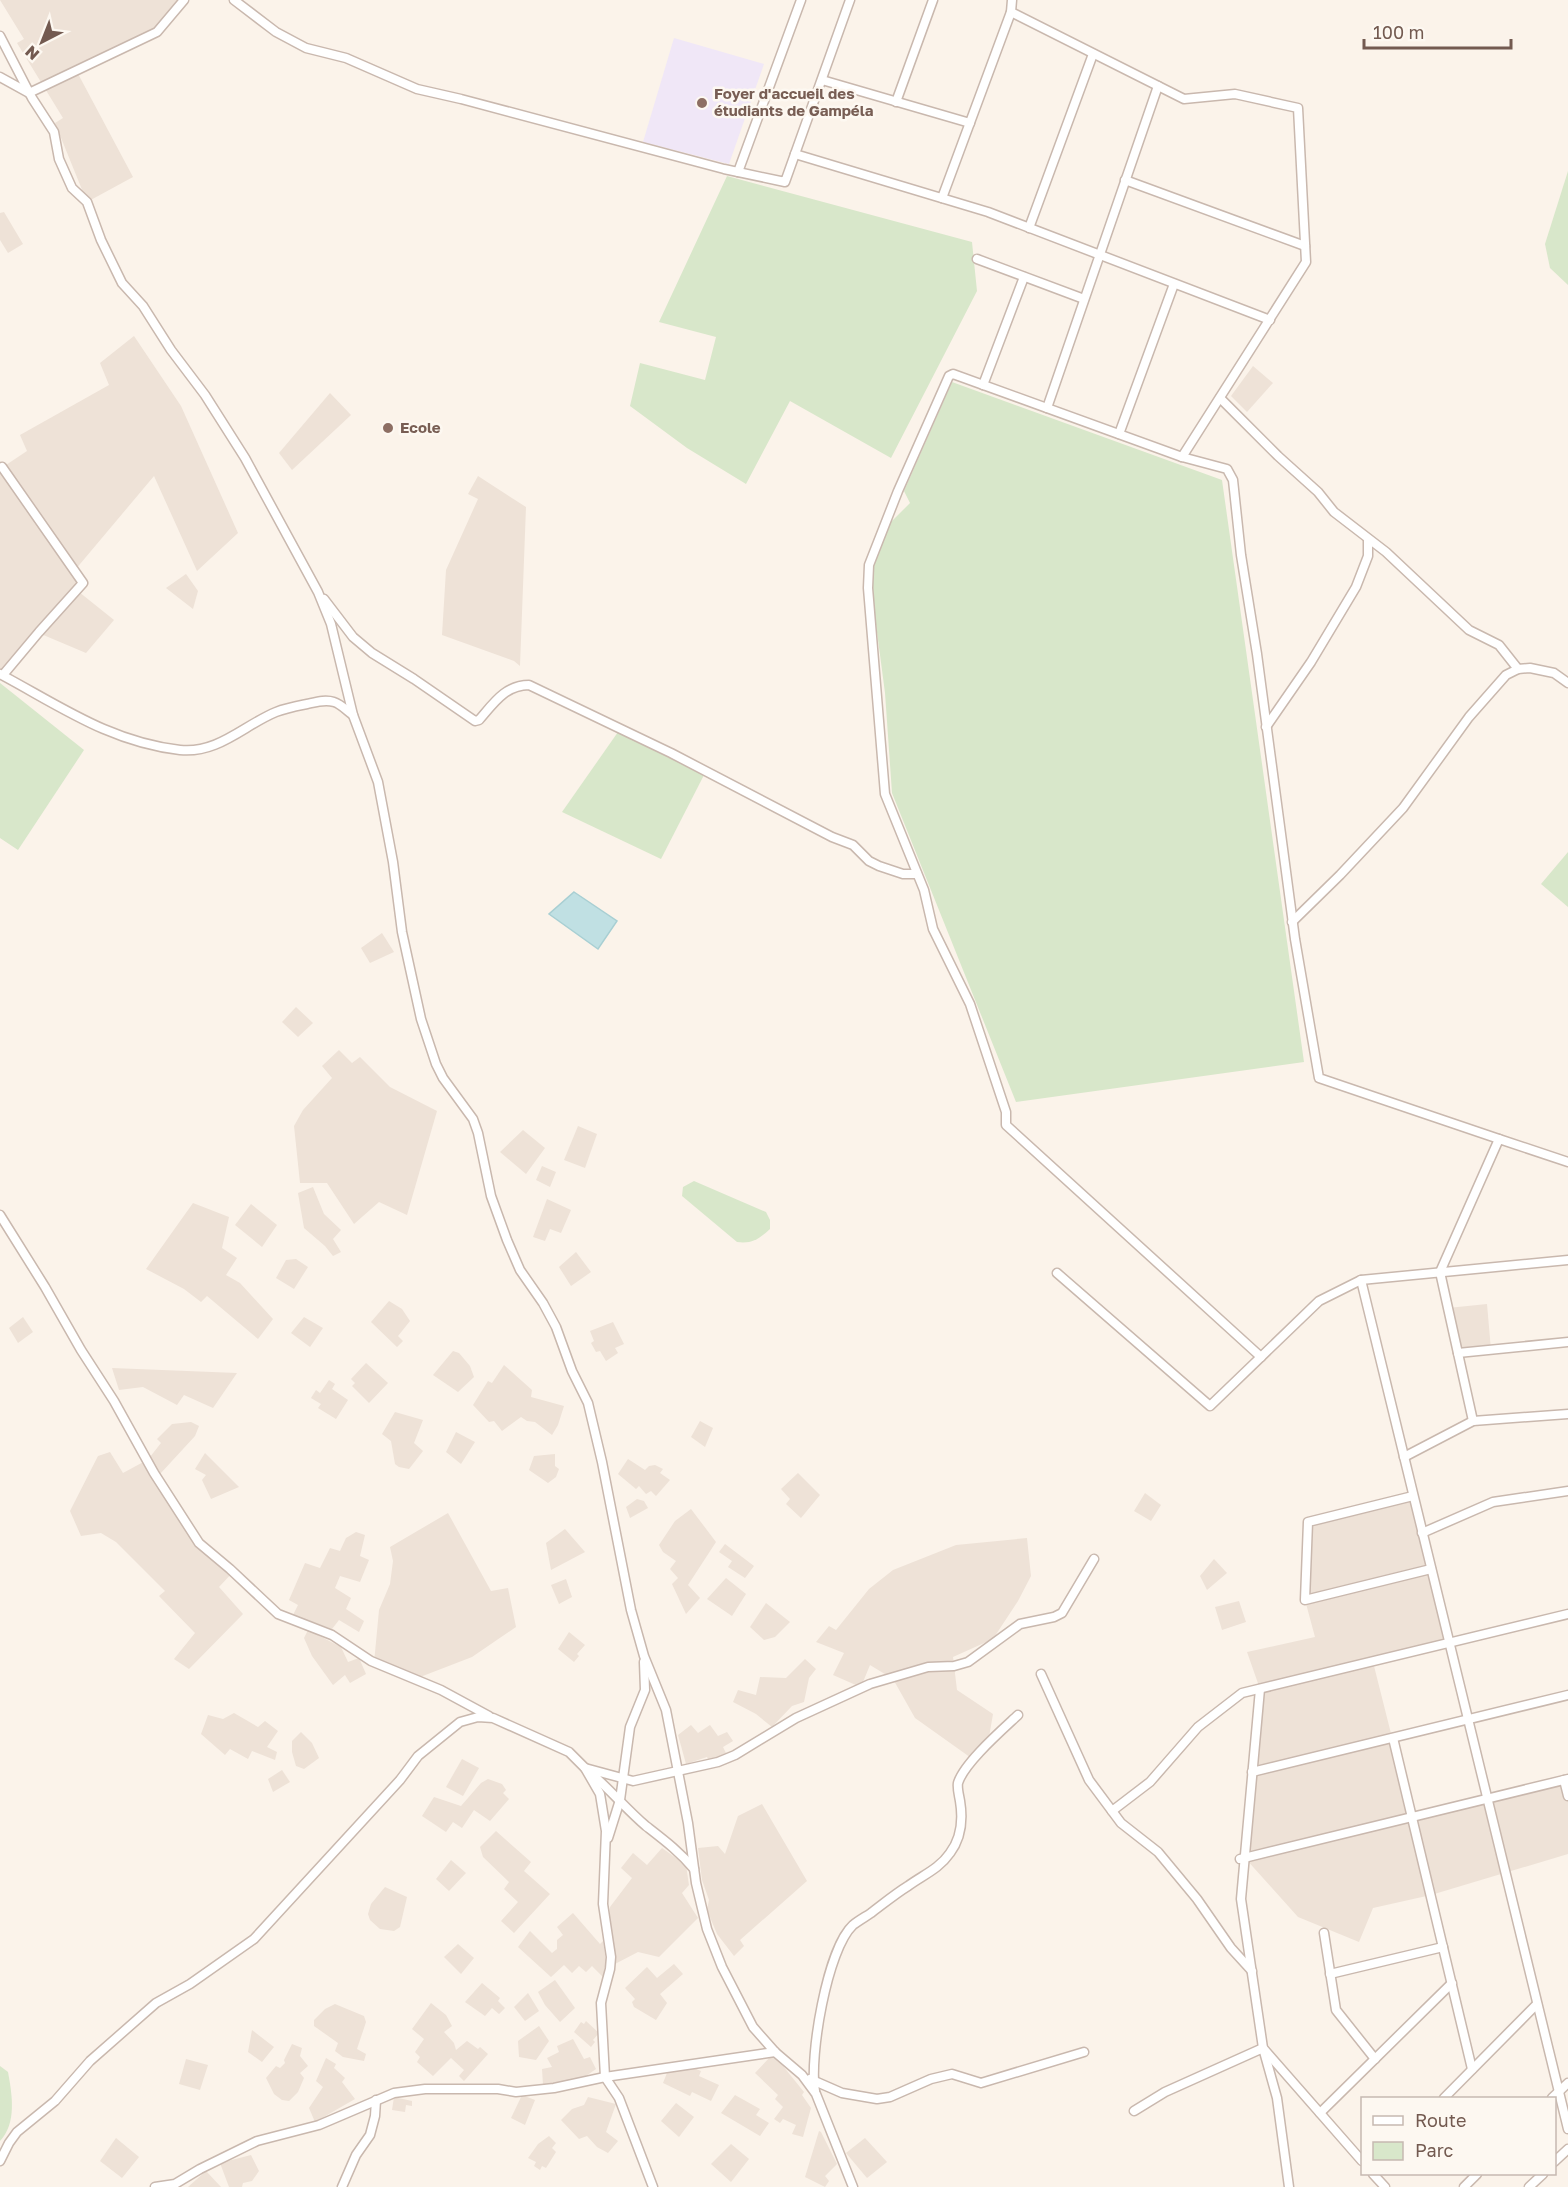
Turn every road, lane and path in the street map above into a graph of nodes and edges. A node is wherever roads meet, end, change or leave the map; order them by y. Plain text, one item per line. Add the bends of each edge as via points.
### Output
1 (184, 0) edge
2 (234, 0) edge
3 (801, 0) edge
4 (850, 0) edge
5 (933, 0) edge
6 (1012, 0) edge
7 (1011, 12) junction
8 (0, 36) edge
9 (1093, 54) junction
10 (0, 77) edge
11 (822, 80) junction
12 (1158, 86) junction
13 (29, 93) junction
14 (896, 102) junction
15 (970, 123) junction
16 (795, 154) junction
17 (738, 172) junction
18 (1125, 180) junction
19 (942, 198) junction
20 (1029, 228) junction
21 (1305, 246) junction
22 (1100, 255) junction
23 (977, 259) dead end
24 (1023, 277) junction
25 (1174, 284) junction
26 (1084, 299) junction
27 (1270, 320) junction
28 (983, 384) junction
29 (1220, 398) junction
30 (1047, 408) junction
31 (1119, 434) junction
32 (1182, 457) junction
33 (2, 467) dead end
34 (1368, 539) junction
35 (318, 592) junction
36 (1518, 669) junction
37 (1, 674) edge
38 (1568, 683) edge
39 (353, 715) junction
40 (1266, 727) junction
41 (917, 874) junction
42 (1293, 922) junction
43 (1499, 1139) junction
44 (1568, 1162) edge
45 (0, 1215) edge
46 (1568, 1260) edge
47 (1440, 1272) junction
48 (1057, 1273) dead end
49 (1361, 1280) junction
50 (1568, 1342) edge
51 (1458, 1353) junction
52 (1261, 1357) junction
53 (1568, 1414) edge
54 (1473, 1421) junction
55 (1404, 1457) junction
56 (1568, 1491) edge
57 (1413, 1496) junction
58 (1422, 1533) junction
59 (1094, 1559) dead end
60 (1431, 1569) junction
61 (1568, 1614) edge
62 (1450, 1644) junction
63 (644, 1656) junction
64 (1041, 1674) dead end
65 (1260, 1689) junction
66 (1568, 1695) edge
67 (1018, 1715) dead end
68 (493, 1718) junction
69 (1468, 1719) junction
70 (1393, 1738) junction
71 (585, 1768) junction
72 (679, 1771) junction
73 (1252, 1772) junction
74 (624, 1779) junction
75 (1566, 1780) edge
76 (1568, 1796) edge
77 (1488, 1799) junction
78 (620, 1800) junction
79 (1112, 1811) junction
80 (1412, 1817) junction
81 (604, 1850) junction
82 (1242, 1859) junction
83 (695, 1870) junction
84 (1324, 1933) dead end
85 (1443, 1947) junction
86 (1252, 1971) junction
87 (1330, 1974) junction
88 (1452, 1983) junction
89 (1537, 2004) junction
90 (1263, 2048) junction
91 (775, 2052) junction
92 (1084, 2052) dead end
93 (1376, 2059) junction
94 (1472, 2069) junction
95 (802, 2075) junction
96 (605, 2077) junction
97 (813, 2080) junction
98 (1568, 2083) edge
99 (816, 2094) junction
100 (1556, 2095) edge
101 (1445, 2097) edge
102 (376, 2100) junction
103 (1134, 2111) dead end
104 (1320, 2113) junction
105 (1568, 2129) edge
106 (1568, 2149) edge
107 (1361, 2160) edge
108 (1556, 2160) edge
109 (0, 2161) edge
110 (1374, 2175) edge
111 (1476, 2175) edge
112 (1541, 2175) edge
113 (155, 2187) edge
114 (342, 2187) edge
115 (653, 2187) edge
116 (853, 2187) edge
117 (1289, 2187) edge
118 (1385, 2187) edge
119 (1464, 2187) edge
120 (1529, 2187) edge

1 - 13 street via 157,32
2 - 17 street via 276,32 306,48 346,58 417,89
3 - 17 street
4 - 11 street
5 - 14 street
6 - 7 street
7 - 9 street
7 - 15 street
8 - 13 street
9 - 12 street
9 - 20 street
10 - 13 street
11 - 14 street
11 - 16 street
12 - 18 street
12 - 21 street via 1184,99 1235,94 1298,108
13 - 35 street via 54,132 63,169 72,188 87,202 122,283 143,306 205,394 245,458
14 - 15 street
15 - 19 street
16 - 17 street via 785,182
16 - 19 street
18 - 21 street
18 - 22 street
19 - 20 street
20 - 22 street
21 - 27 street via 1306,262
22 - 25 street
22 - 26 street
23 - 24 street
24 - 26 street
24 - 28 street
25 - 27 street
25 - 31 street
26 - 30 street
27 - 29 street
28 - 30 street
28 - 41 street via 949,376 869,565 885,794
29 - 32 street
29 - 34 street via 1334,512
30 - 31 street
31 - 32 street
32 - 40 street via 1227,469 1233,480
33 - 37 street via 83,583
34 - 36 street via 1469,630 1499,645
34 - 40 street via 1368,556 1356,587
35 - 39 street via 331,624
35 - 41 street via 353,637 372,653 475,721 505,692 529,685 853,845 879,866
36 - 38 street via 1554,673
36 - 42 street via 1506,675 1469,717 1403,808
37 - 39 street via 102,730 182,750 221,744 277,711 323,700 335,702
39 - 63 street via 378,782 402,932 421,1019 443,1078 478,1133 491,1196 520,1270 556,1327 588,1403
40 - 42 street
41 - 52 street via 933,929 970,1004 1006,1112 1006,1125
42 - 43 street via 1319,1078
43 - 44 street
43 - 47 street
45 - 68 street via 198,1544 278,1614 332,1635 371,1661 441,1690
46 - 47 street
47 - 49 street
47 - 51 street
48 - 52 street via 1210,1406
49 - 52 street via 1319,1301
49 - 55 street
50 - 51 street
51 - 54 street
53 - 54 street
54 - 55 street
55 - 57 street
56 - 58 street via 1493,1502
57 - 58 street
57 - 60 street via 1308,1522 1305,1600
58 - 60 street
59 - 72 street via 1062,1613 1020,1624 968,1662 928,1667 870,1684 796,1718 735,1755
60 - 62 street
61 - 62 street
62 - 65 street
62 - 69 street
63 - 72 street via 666,1710
63 - 74 street via 645,1690 630,1727
64 - 79 street via 1089,1780
65 - 73 street
65 - 79 street via 1242,1693 1198,1727 1150,1782
66 - 69 street
67 - 97 street via 988,1743 957,1784 961,1830 952,1851 930,1873 854,1924 839,1943 818,2030
68 - 71 street via 569,1752
68 - 109 street via 460,1722 418,1756 254,1939 156,2003 90,2061 55,2101 17,2132
69 - 70 street
69 - 77 street
70 - 73 street
70 - 80 street
71 - 74 street
71 - 78 street
71 - 81 street via 600,1794 606,1831
72 - 74 street via 633,1781
72 - 83 street
73 - 82 street
74 - 78 street
75 - 76 street
75 - 77 street
77 - 80 street
77 - 89 street
78 - 81 street
78 - 83 street
79 - 86 street via 1158,1852
80 - 82 street
80 - 85 street
81 - 96 street via 603,1904 611,1956 601,2003
82 - 86 street via 1241,1899
83 - 91 street via 713,1945 753,2026
84 - 87 street
85 - 87 street
85 - 88 street
86 - 90 street
87 - 93 street via 1336,2010
88 - 93 street
88 - 94 street
89 - 94 street
89 - 100 street
90 - 103 street via 1165,2092
90 - 104 street
90 - 117 street via 1277,2098
91 - 95 street
91 - 96 street
92 - 97 street via 981,2083 952,2074 877,2099 842,2093
93 - 104 street
94 - 101 street
95 - 97 street
95 - 99 street
96 - 102 street via 526,2091 394,2092
96 - 115 street via 619,2098
97 - 99 street
98 - 100 street
99 - 116 street
100 - 105 street
102 - 113 street via 319,2125 257,2141 175,2184
102 - 114 street via 370,2135
104 - 107 street
106 - 108 street
110 - 118 street
111 - 119 street
112 - 120 street

